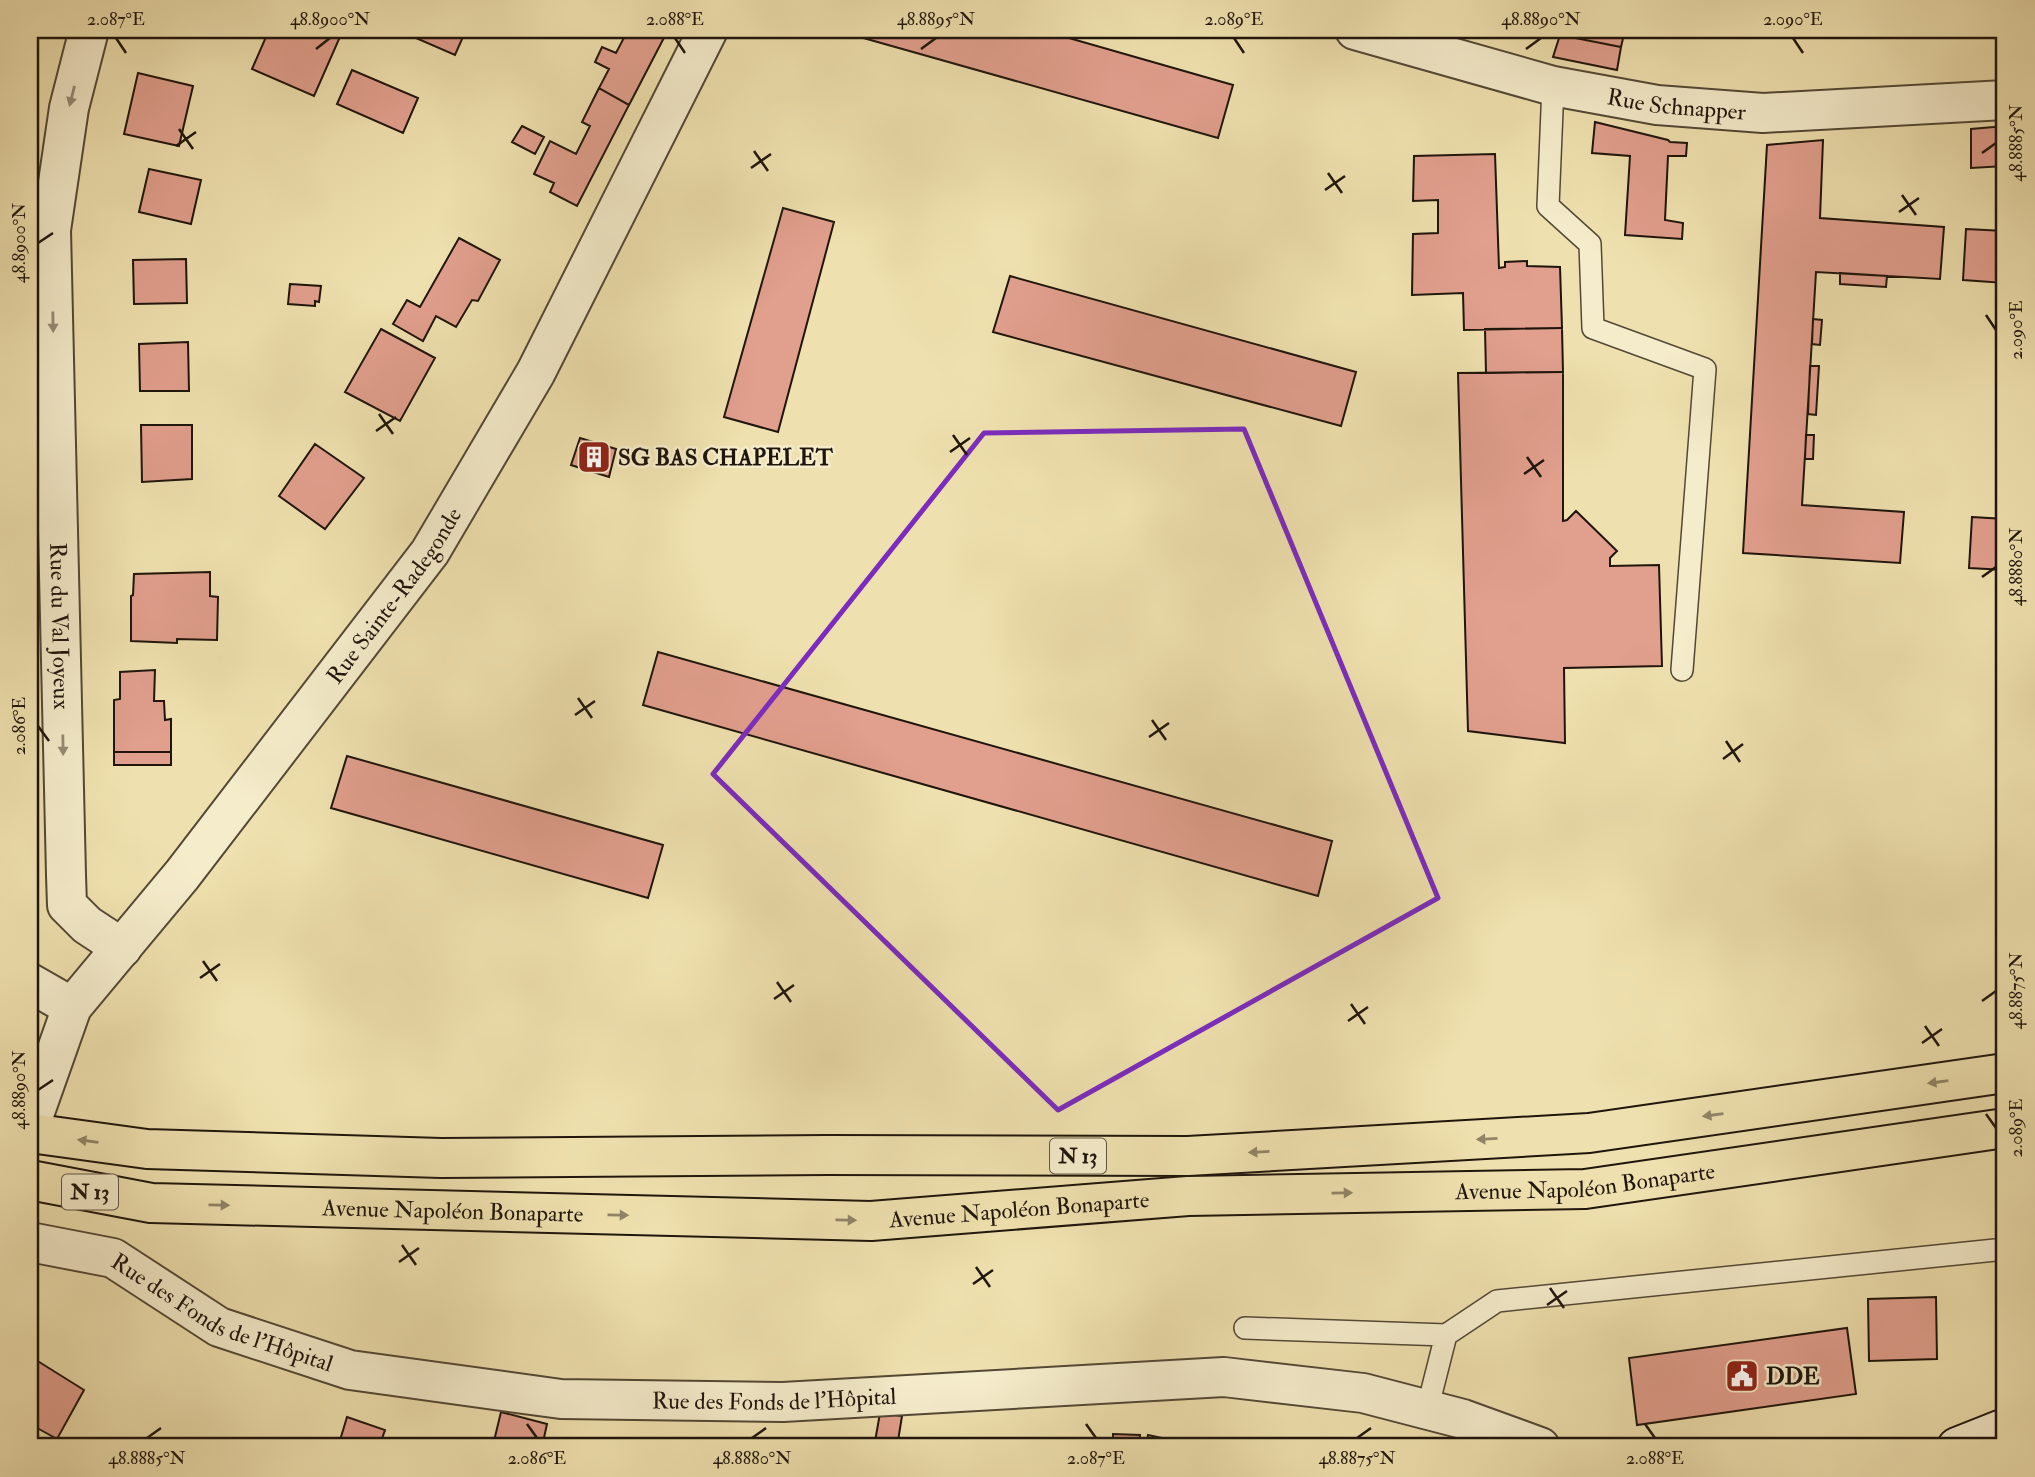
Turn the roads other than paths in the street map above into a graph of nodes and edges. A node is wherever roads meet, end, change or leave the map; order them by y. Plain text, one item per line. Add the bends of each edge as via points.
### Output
1 (89, 30) edge
2 (708, 30) edge
3 (1355, 30) edge
4 (1553, 86) junction
5 (2005, 100) edge
6 (1682, 670) dead end
7 (122, 948) junction
8 (30, 983) edge
9 (72, 1007) junction
10 (2005, 1073) edge
11 (30, 1126) edge
12 (2005, 1128) edge
13 (30, 1133) edge
14 (30, 1180) edge
15 (30, 1242) edge
16 (2005, 1248) edge
17 (1245, 1328) dead end
18 (1446, 1335) junction
19 (1427, 1410) junction
20 (2005, 1428) edge
21 (1540, 1447) edge
22 (1957, 1447) edge

1 -> 7 street, Rue du Val Joyeux via 69,108 51,230 66,875 68,905 87,925
2 - 7 street, Rue Sainte-Radegonde via 536,372 430,552
3 - 4 street, Rue Schnapper
4 - 5 street, Rue Schnapper via 1657,105 1763,113
4 - 6 lane via 1548,206 1590,244 1593,328 1705,369
7 - 9 street, Rue Sainte-Radegonde
8 - 9 street
9 - 11 street, Rue Sainte-Radegonde
10 -> 13 main road, Avenue Napoléon Bonaparte / N 13 via 1590,1133 1188,1156 441,1158 146,1149
14 -> 12 main road, Avenue Napoléon Bonaparte / N 13 via 151,1203 871,1221 1188,1196 1585,1189
15 - 19 street, Rue des Fonds de l'Hôpital via 113,1258 219,1327 350,1370 561,1399 783,1402 1224,1377 1363,1394
16 - 18 lane via 1497,1301
17 - 18 lane
18 - 19 lane
19 - 21 street, Rue des Fonds de l'Hôpital
20 - 22 street

